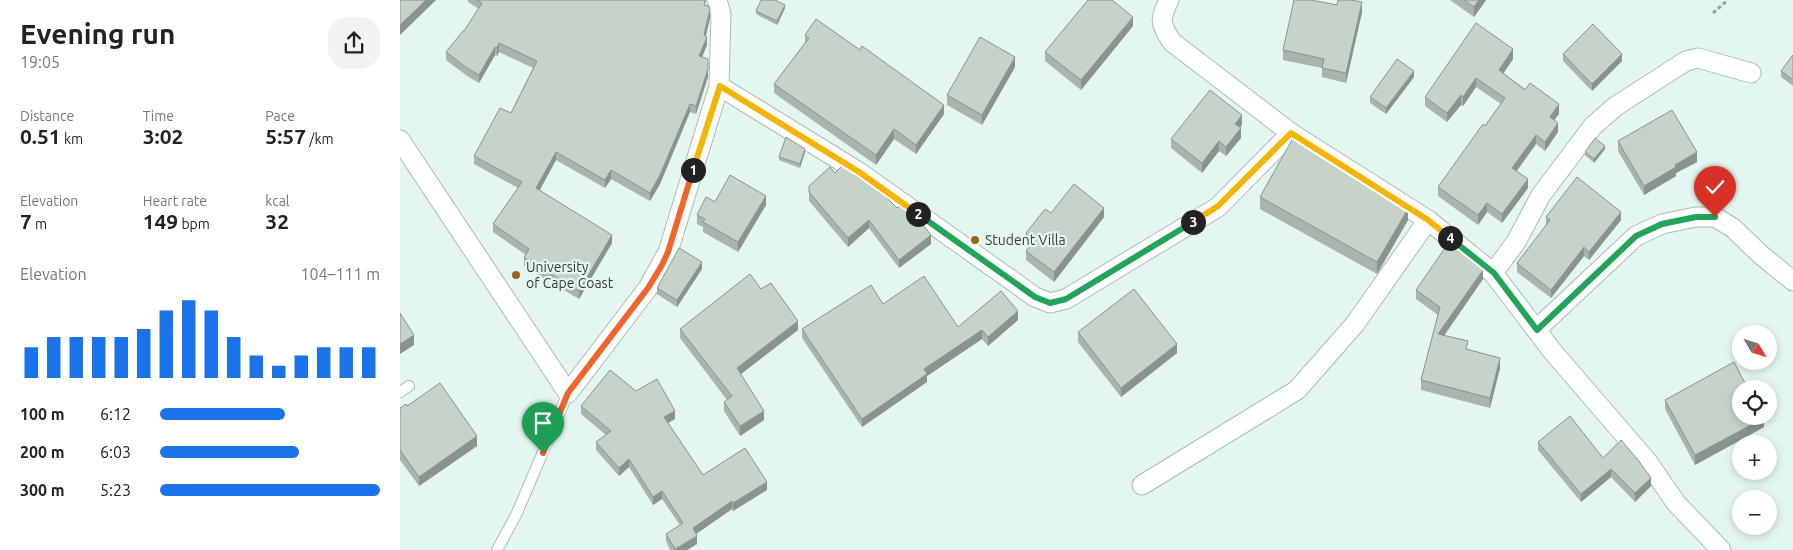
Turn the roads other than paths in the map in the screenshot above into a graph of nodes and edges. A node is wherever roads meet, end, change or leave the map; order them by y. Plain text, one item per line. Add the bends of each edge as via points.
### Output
1 (717, 0) edge
2 (1168, 0) edge
3 (1752, 72) dead end
4 (720, 86) junction
5 (1291, 133) junction
6 (400, 140) edge
7 (1428, 220) junction
8 (1494, 273) junction
9 (1793, 281) edge
10 (1537, 330) junction
11 (409, 386) dead end
12 (400, 392) edge
13 (568, 393) junction
14 (1142, 485) dead end
15 (497, 550) edge
16 (1721, 550) edge

1 - 4 street via 722,14
2 - 5 street via 1161,17 1163,28 1172,42
3 - 8 street via 1698,58 1686,61 1616,106 1593,126 1541,195 1516,242
4 - 5 street via 859,172 1035,297 1050,303 1066,299 1218,206
4 - 13 street via 662,265
5 - 7 street
6 - 13 street
7 - 8 street
7 - 14 street via 1355,324 1297,390
8 - 10 street
9 - 10 street via 1733,228 1715,217 1696,217 1662,224 1636,236
10 - 16 street via 1647,461 1676,503
11 - 12 lane
13 - 15 lane via 517,513

